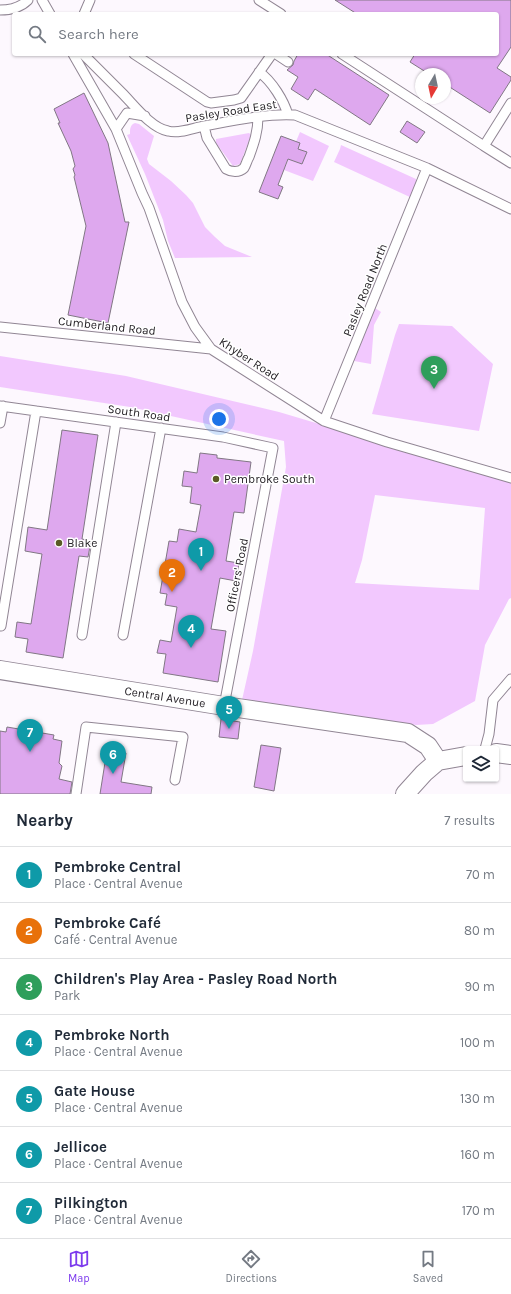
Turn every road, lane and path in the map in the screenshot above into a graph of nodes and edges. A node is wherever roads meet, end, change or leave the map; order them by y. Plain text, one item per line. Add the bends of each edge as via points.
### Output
1 (28, 0) edge
2 (42, 0) edge
3 (90, 0) edge
4 (259, 0) edge
5 (0, 10) edge
6 (49, 12) edge
7 (85, 12) edge
8 (277, 12) edge
9 (74, 56) edge
10 (85, 56) edge
11 (137, 56) edge
12 (271, 56) edge
13 (279, 56) edge
14 (345, 56) edge
15 (288, 62) dead end
16 (259, 72) junction
17 (511, 103) edge
18 (288, 115) junction
19 (145, 116) junction
20 (258, 117) junction
21 (204, 126) junction
22 (116, 129) junction
23 (484, 146) junction
24 (511, 162) edge
25 (427, 168) junction
26 (511, 210) edge
27 (0, 327) edge
28 (210, 349) junction
29 (1, 406) edge
30 (36, 411) junction
31 (324, 421) junction
32 (116, 422) junction
33 (0, 423) edge
34 (161, 428) junction
35 (273, 448) joint
36 (511, 478) edge
37 (1, 626) dead end
38 (82, 635) dead end
39 (123, 635) dead end
40 (0, 670) edge
41 (511, 679) edge
42 (224, 706) junction
43 (486, 746) edge
44 (499, 753) edge
45 (511, 755) edge
46 (463, 757) edge
47 (438, 761) junction
48 (175, 780) dead end
49 (76, 794) edge
50 (405, 794) edge

1 - 5 lane via 8,10
2 - 6 lane
3 - 7 lane
4 - 8 lane
9 - 22 lane, Khyber Road
10 - 19 lane, Pasley Road East
11 - 16 lane via 211,103 241,98
12 - 16 lane
13 - 15 lane
14 - 23 lane
16 - 18 lane via 265,76 285,104
17 - 23 lane
18 - 20 lane, Pasley Road East
18 - 25 lane, Pasley Road East via 300,117
19 - 21 lane, Pasley Road East via 168,131 178,132
19 - 22 lane via 127,113
20 - 21 lane, Pasley Road East
20 - 21 lane via 256,141 244,168 236,172 226,169 207,138
22 - 28 lane, Khyber Road via 149,208 182,302
23 - 24 lane
25 - 26 lane, Pasley Road East
25 - 31 lane, Pasley Road North
27 - 28 lane, Cumberland Road
28 - 31 lane, Khyber Road
29 - 30 lane, South Road
29 - 33 lane
30 - 32 lane, South Road
30 - 37 lane
31 - 36 lane, Khyber Road
32 - 34 lane, South Road
32 - 38 lane
34 - 35 lane, South Road via 223,437
34 - 39 lane
35 - 42 lane, Officers' Road
40 - 42 street, Central Avenue
41 - 43 lane via 493,700
42 - 47 street, Central Avenue via 408,733 428,746
44 - 45 street
46 - 47 street
47 - 50 street
48 - 49 lane via 183,737 86,727

